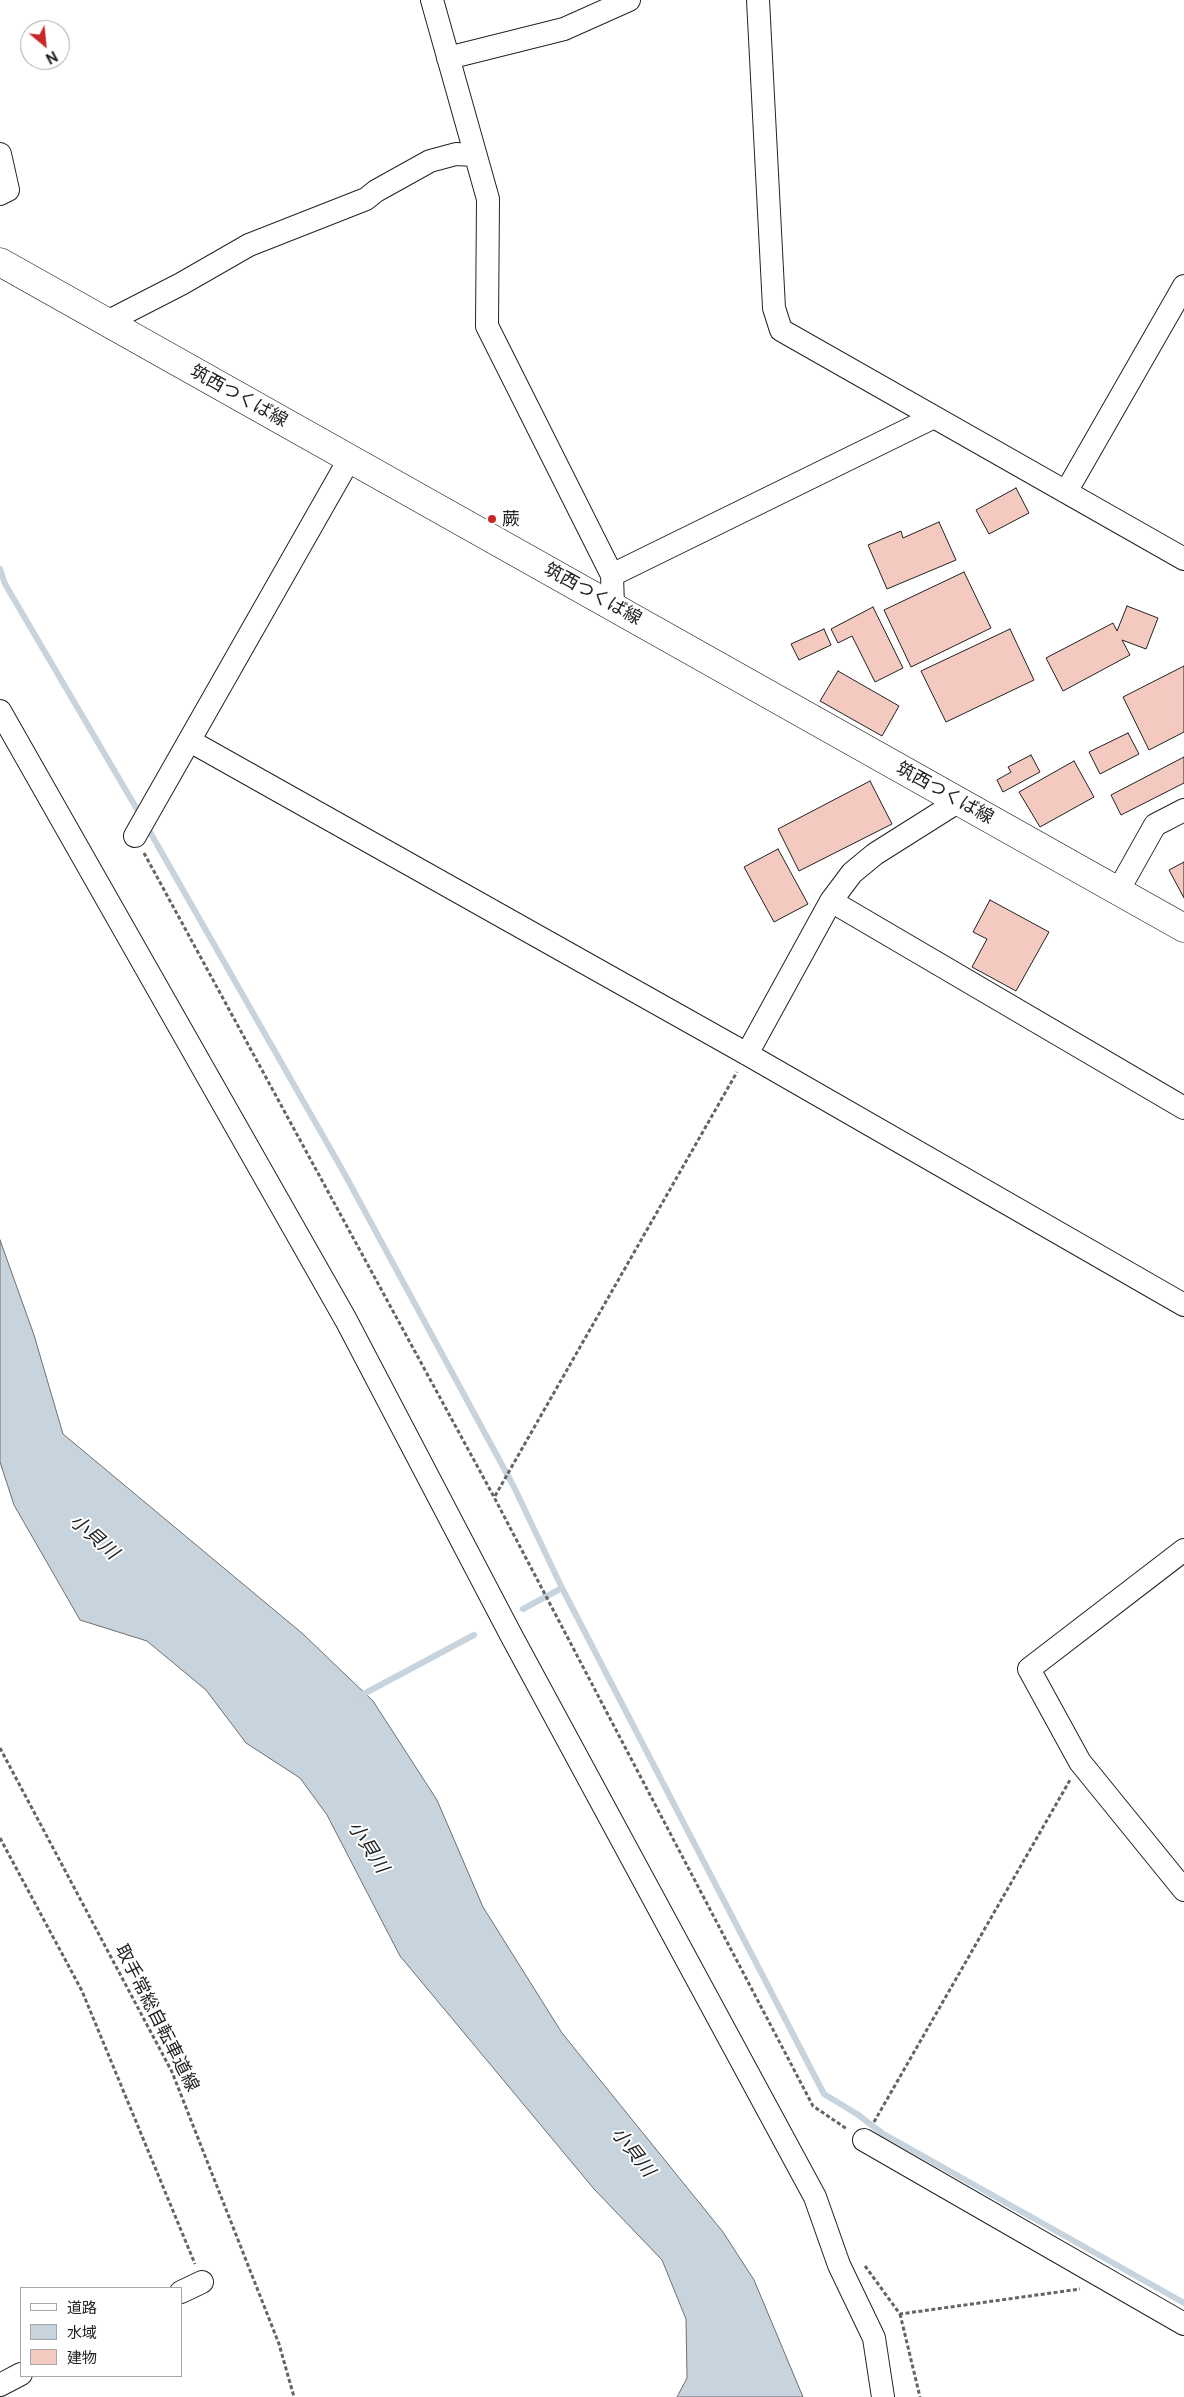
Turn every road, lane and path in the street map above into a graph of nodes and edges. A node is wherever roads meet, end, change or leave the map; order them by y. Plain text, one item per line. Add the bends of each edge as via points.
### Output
1 (432, 0) edge
2 (629, 0) edge
3 (758, 0) edge
4 (448, 58) junction
5 (0, 154) edge
6 (475, 155) junction
7 (0, 194) edge
8 (0, 262) edge
9 (1184, 286) edge
10 (106, 322) junction
11 (934, 417) junction
12 (350, 458) junction
13 (1066, 492) junction
14 (1184, 559) edge
15 (612, 575) junction
16 (613, 606) junction
17 (0, 711) edge
18 (190, 741) junction
19 (959, 801) junction
20 (1184, 810) edge
21 (141, 826) joint
22 (1118, 891) junction
23 (831, 901) junction
24 (1184, 928) edge
25 (747, 1054) junction
26 (1184, 1108) edge
27 (1184, 1305) edge
28 (494, 1497) junction
29 (1184, 1550) edge
30 (0, 1748) edge
31 (1080, 1762) junction
32 (0, 1838) edge
33 (1184, 1890) edge
34 (877, 2116) dead end
35 (864, 2140) joint
36 (859, 2258) dead end
37 (202, 2282) joint
38 (1113, 2284) junction
39 (182, 2292) edge
40 (900, 2314) junction
41 (1184, 2324) edge
42 (20, 2375) edge
43 (0, 2385) edge
44 (294, 2397) edge
45 (883, 2397) edge
46 (920, 2397) edge

1 - 4 street
2 - 4 street via 564,29
3 - 11 street via 774,308 781,330
4 - 6 street
5 - 7 street via 8,190
6 - 10 street via 456,154 430,161 366,199 249,245
6 - 15 street via 488,199 487,326
8 - 10 main road, 筑西つくば線
9 - 13 street
10 - 12 main road, 筑西つくば線
11 - 13 street
11 - 15 street
12 - 16 main road, 筑西つくば線
12 - 18 street
13 - 14 street
15 - 16 street
16 - 19 main road, 筑西つくば線
17 - 45 street via 346,1320 516,1644 815,2198 839,2265 874,2338
18 - 21 street
18 - 25 street
19 - 22 main road, 筑西つくば線
19 - 23 street via 875,854 852,873
20 - 22 street via 1155,826
21 - 28 path
22 - 24 main road, 筑西つくば線
23 - 25 street
23 - 26 street
25 - 27 street
25 - 28 path
28 - 35 path via 813,2106
29 - 31 street via 1029,1669
30 - 44 path, 取手常総自転車道線 via 172,2072 279,2344
31 - 33 street
31 - 34 path
32 - 37 path via 82,1991
35 - 38 street
36 - 40 path
37 - 39 street
38 - 40 path
38 - 41 street
40 - 46 path
42 - 43 street

